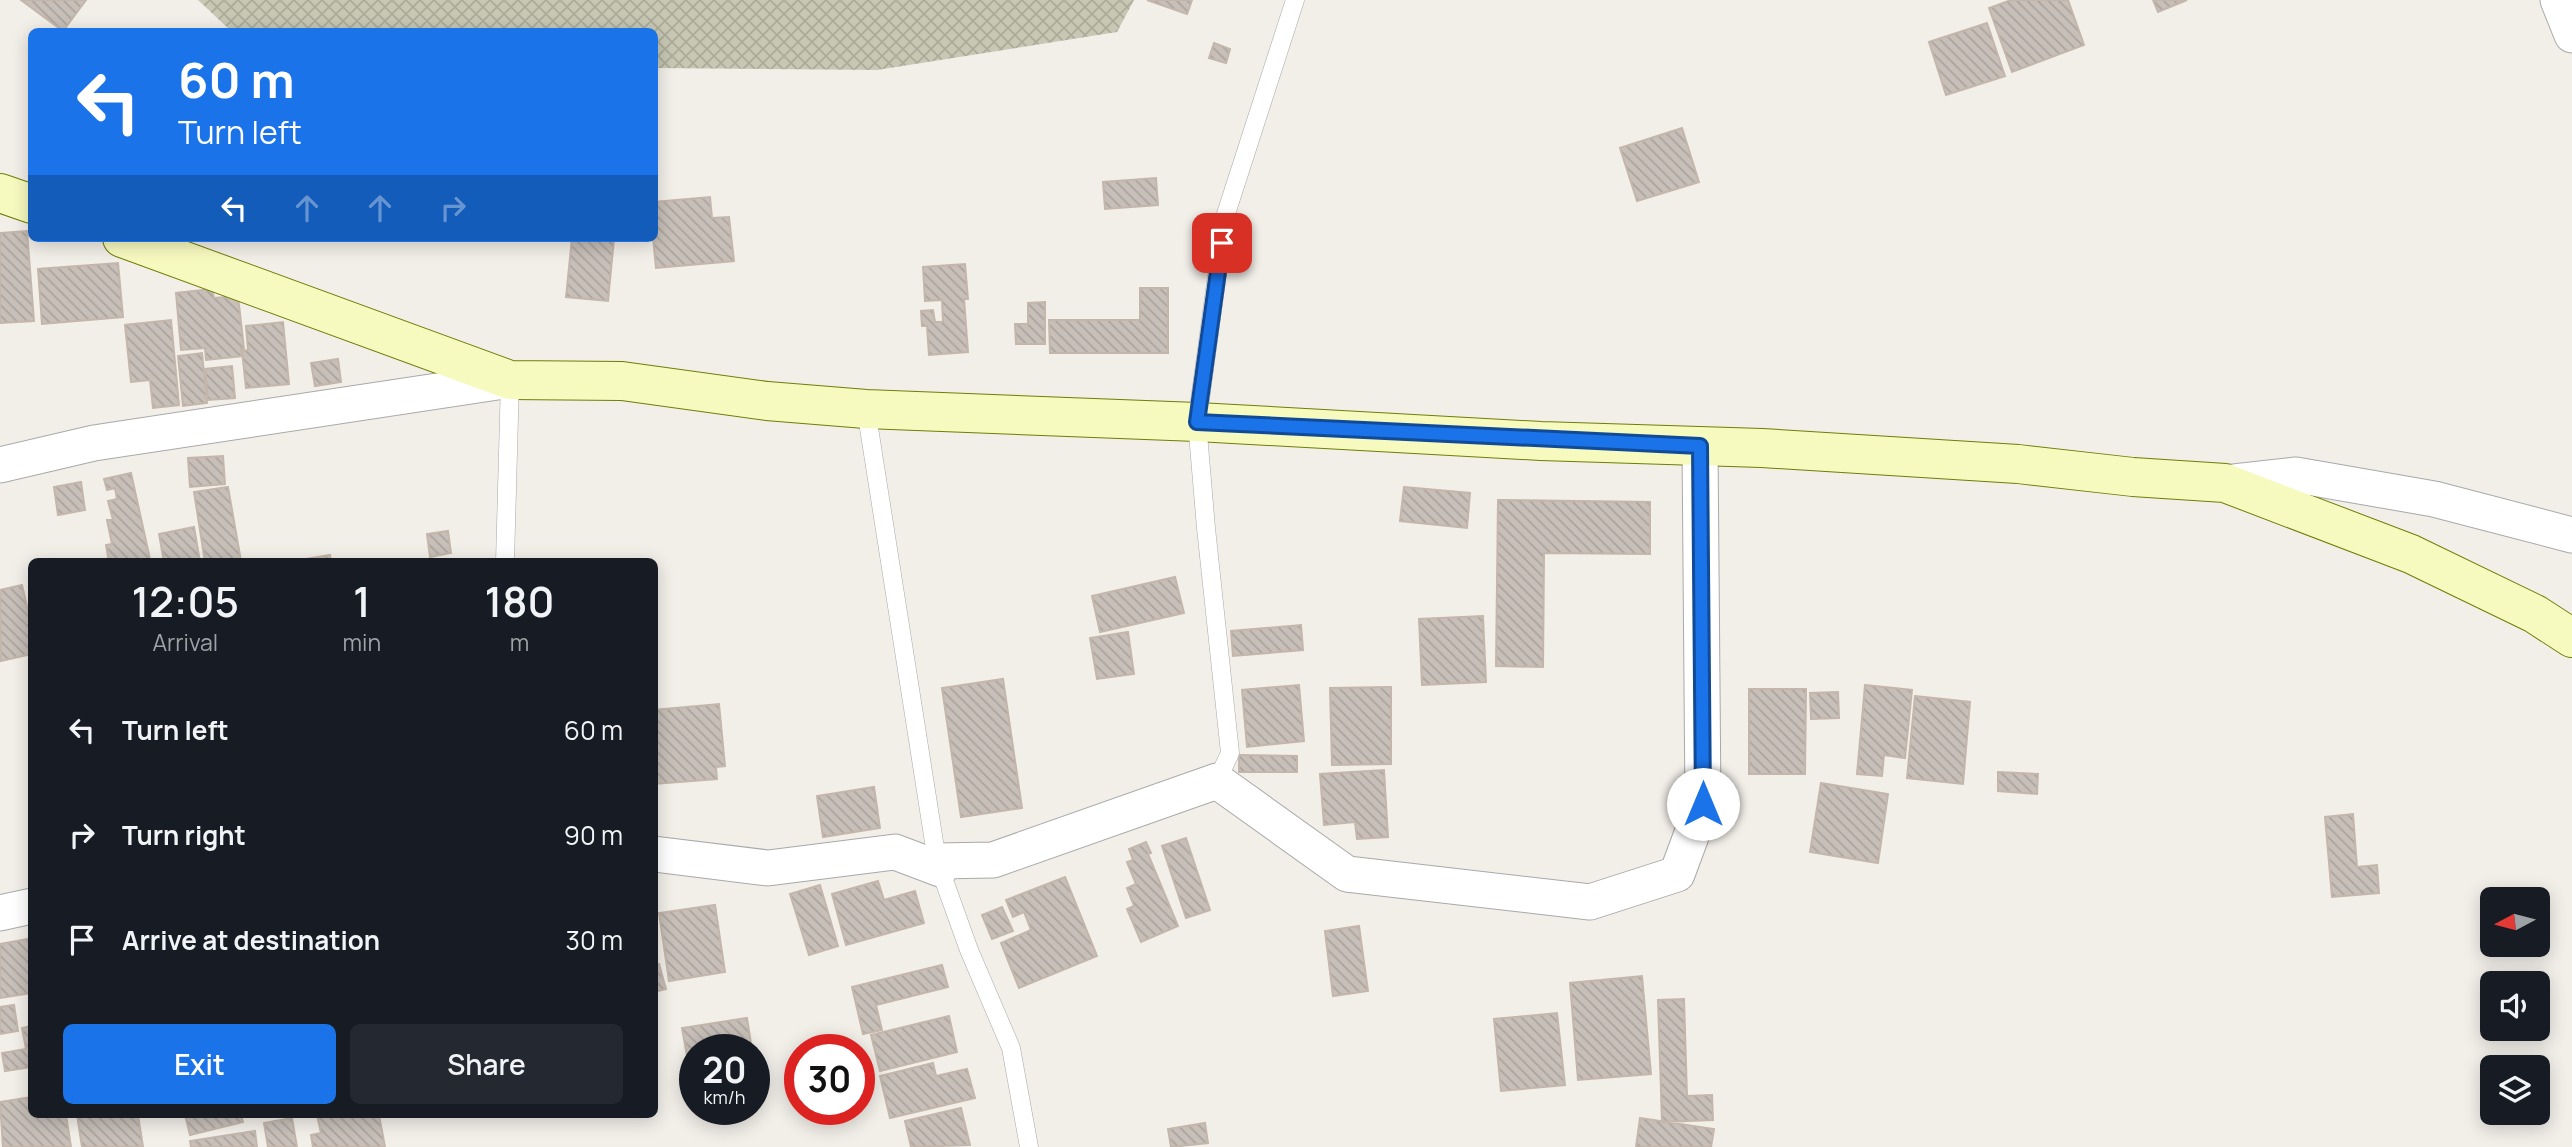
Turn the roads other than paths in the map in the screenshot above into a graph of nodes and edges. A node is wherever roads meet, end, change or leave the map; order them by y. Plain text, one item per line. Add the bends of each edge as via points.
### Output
1 (1295, 0) edge
2 (2558, 0) edge
3 (2572, 35) edge
4 (0, 193) edge
5 (28, 203) edge
6 (133, 242) edge
7 (510, 380) junction
8 (866, 409) junction
9 (1197, 422) junction
10 (1700, 446) junction
11 (0, 465) edge
12 (2225, 483) junction
13 (2572, 535) edge
14 (505, 558) edge
15 (2572, 638) edge
16 (1217, 781) junction
17 (658, 854) edge
18 (939, 865) junction
19 (28, 906) edge
20 (0, 913) edge
21 (1029, 1147) edge

1 - 9 lane via 1225,218
2 - 3 street
4 - 5 main road
6 - 7 main road
7 - 8 main road via 621,381
7 - 11 street via 94,443
7 - 14 lane
8 - 9 main road
8 - 18 lane
9 - 10 main road
9 - 16 lane via 1230,752
10 - 12 main road via 2018,464
10 - 16 street via 1703,804 1677,874 1590,902 1347,874
12 - 13 street via 2296,475 2434,499
12 - 15 main road via 2411,554 2535,614
16 - 18 street via 993,860
17 - 18 street via 768,867 895,852
18 - 21 lane via 1011,1048
19 - 20 street

